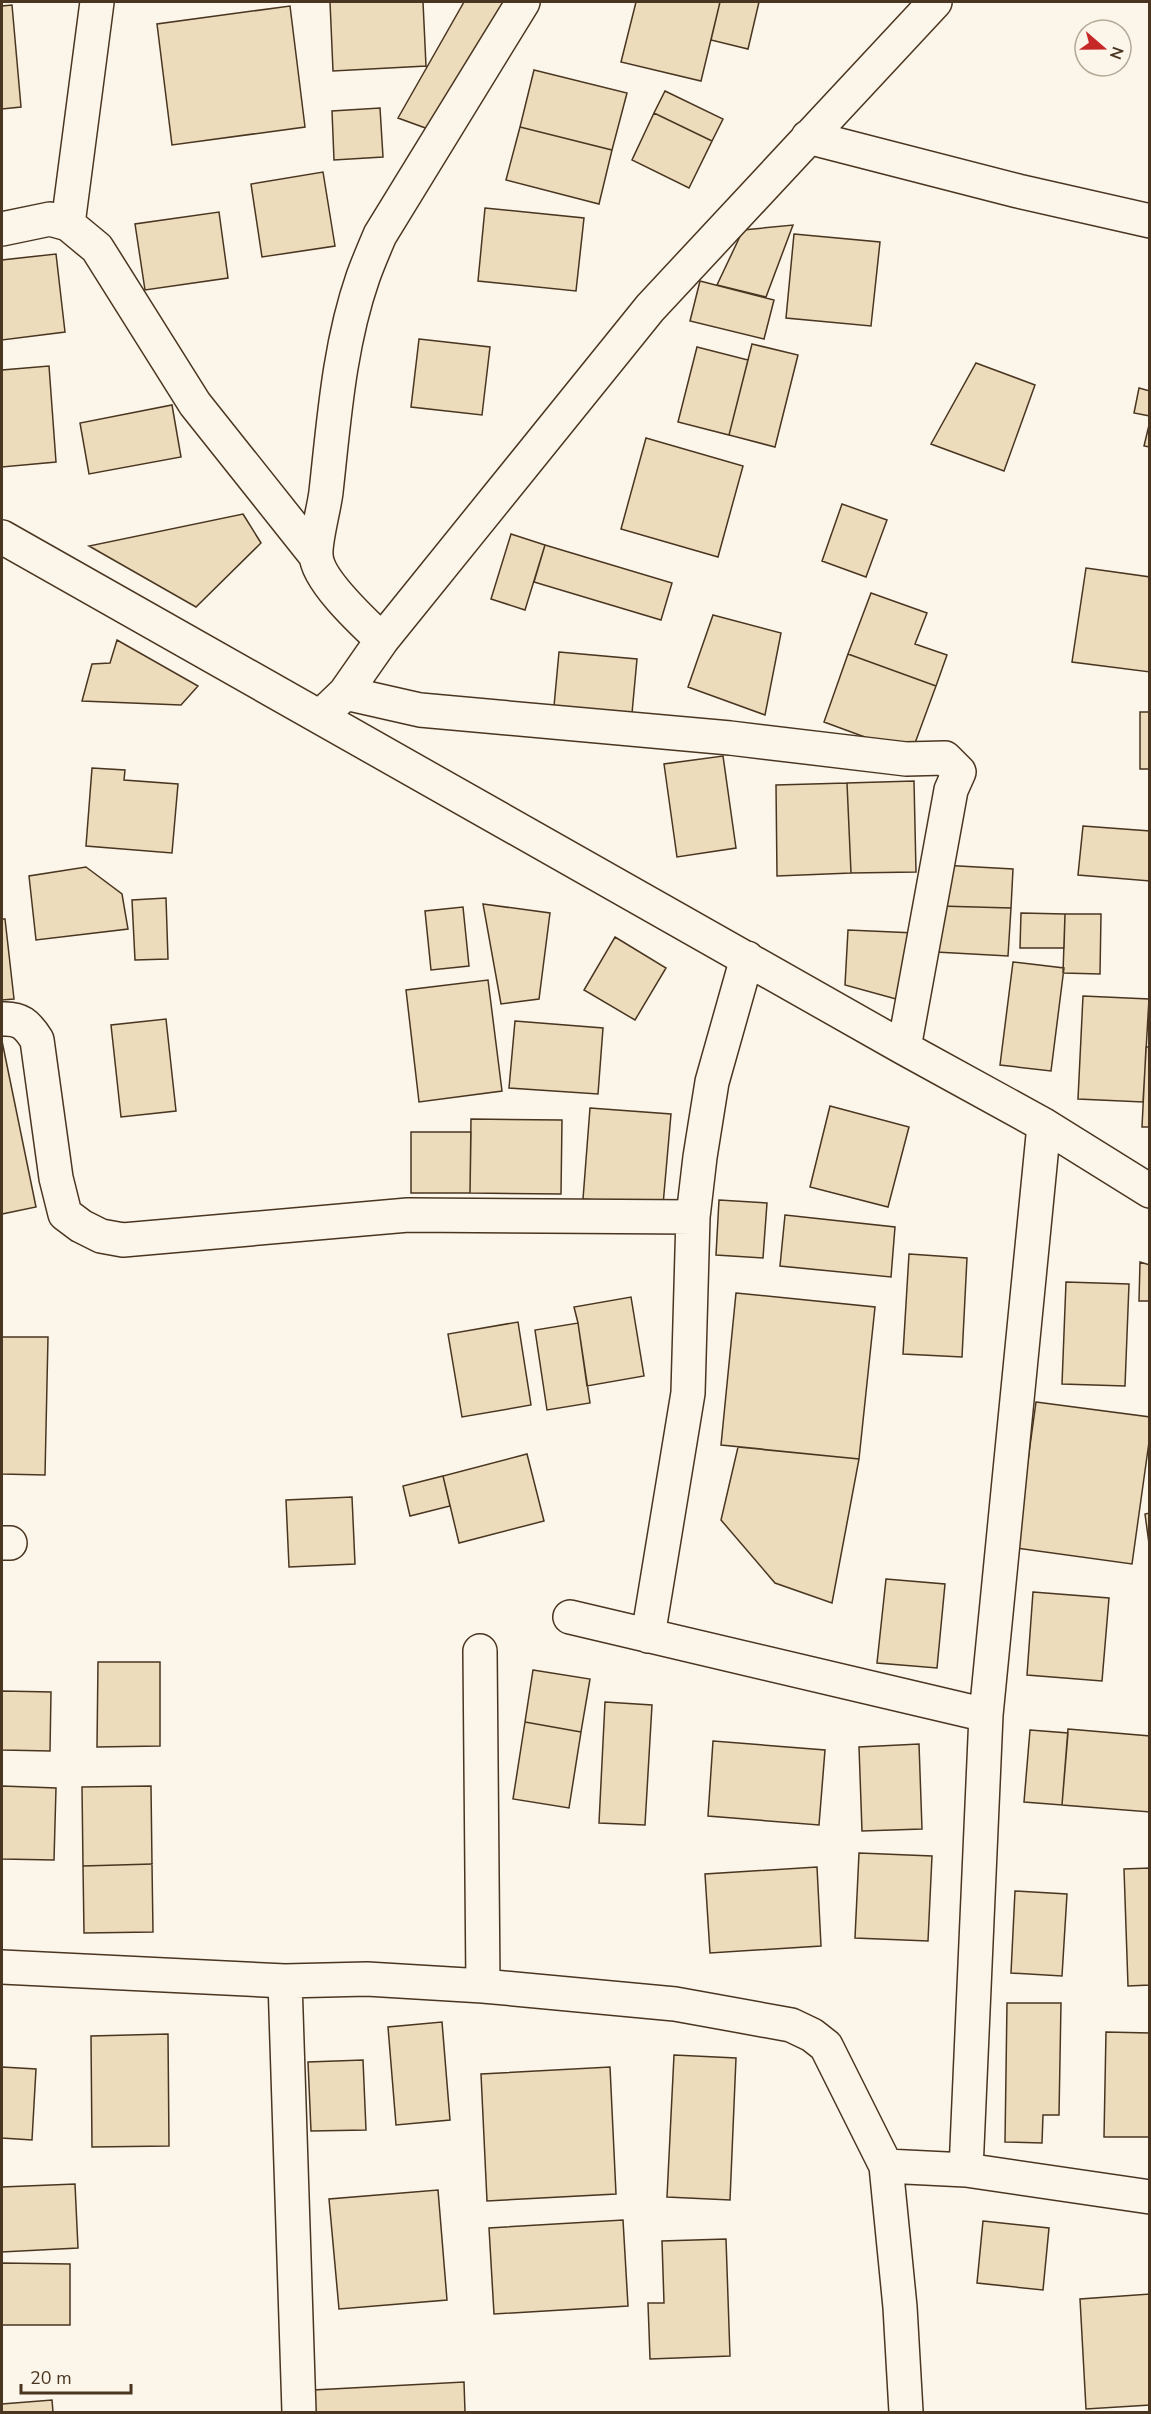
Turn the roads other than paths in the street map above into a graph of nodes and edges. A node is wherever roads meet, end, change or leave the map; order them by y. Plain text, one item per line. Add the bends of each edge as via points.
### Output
1 (97, 2) edge
2 (523, 2) edge
3 (935, 2) edge
4 (808, 137) junction
5 (1149, 221) edge
6 (68, 224) junction
7 (2, 230) edge
8 (2, 537) edge
9 (316, 556) junction
10 (382, 640) junction
11 (345, 693) junction
12 (320, 717) junction
13 (747, 958) junction
14 (2, 1020) edge
15 (904, 1048) junction
16 (1044, 1125) junction
17 (1149, 1191) edge
18 (693, 1217) junction
19 (570, 1617) dead end
20 (648, 1636) junction
21 (480, 1651) dead end
22 (986, 1715) junction
23 (2, 1967) edge
24 (285, 1981) junction
25 (483, 1986) junction
26 (886, 2166) junction
27 (966, 2170) junction
28 (1149, 2197) edge
29 (299, 2412) edge
30 (906, 2412) edge

1 - 6 street
2 - 9 street via 380,235 363,277 337,393
3 - 4 street
4 - 5 street
4 - 10 street via 650,308
6 - 7 street via 50,219
6 - 9 street via 97,248 195,404
8 - 12 street
9 - 10 street via 344,603
10 - 11 street
11 - 12 street
11 - 15 street via 420,710 730,738 895,758 945,758 958,772 951,790
12 - 13 street
13 - 15 street
13 - 18 street via 711,1082
14 - 18 street via 15,1018 28,1025 37,1040 56,1178 65,1214 101,1236 123,1240 408,1215
15 - 16 street
16 - 17 street
16 - 22 street
18 - 20 street via 688,1393
19 - 20 street
20 - 22 street
21 - 25 street
22 - 27 street
23 - 24 street
24 - 25 street via 367,1979
24 - 29 street
25 - 26 street via 675,2004 791,2025 826,2046
26 - 27 street
26 - 30 street
27 - 28 street

